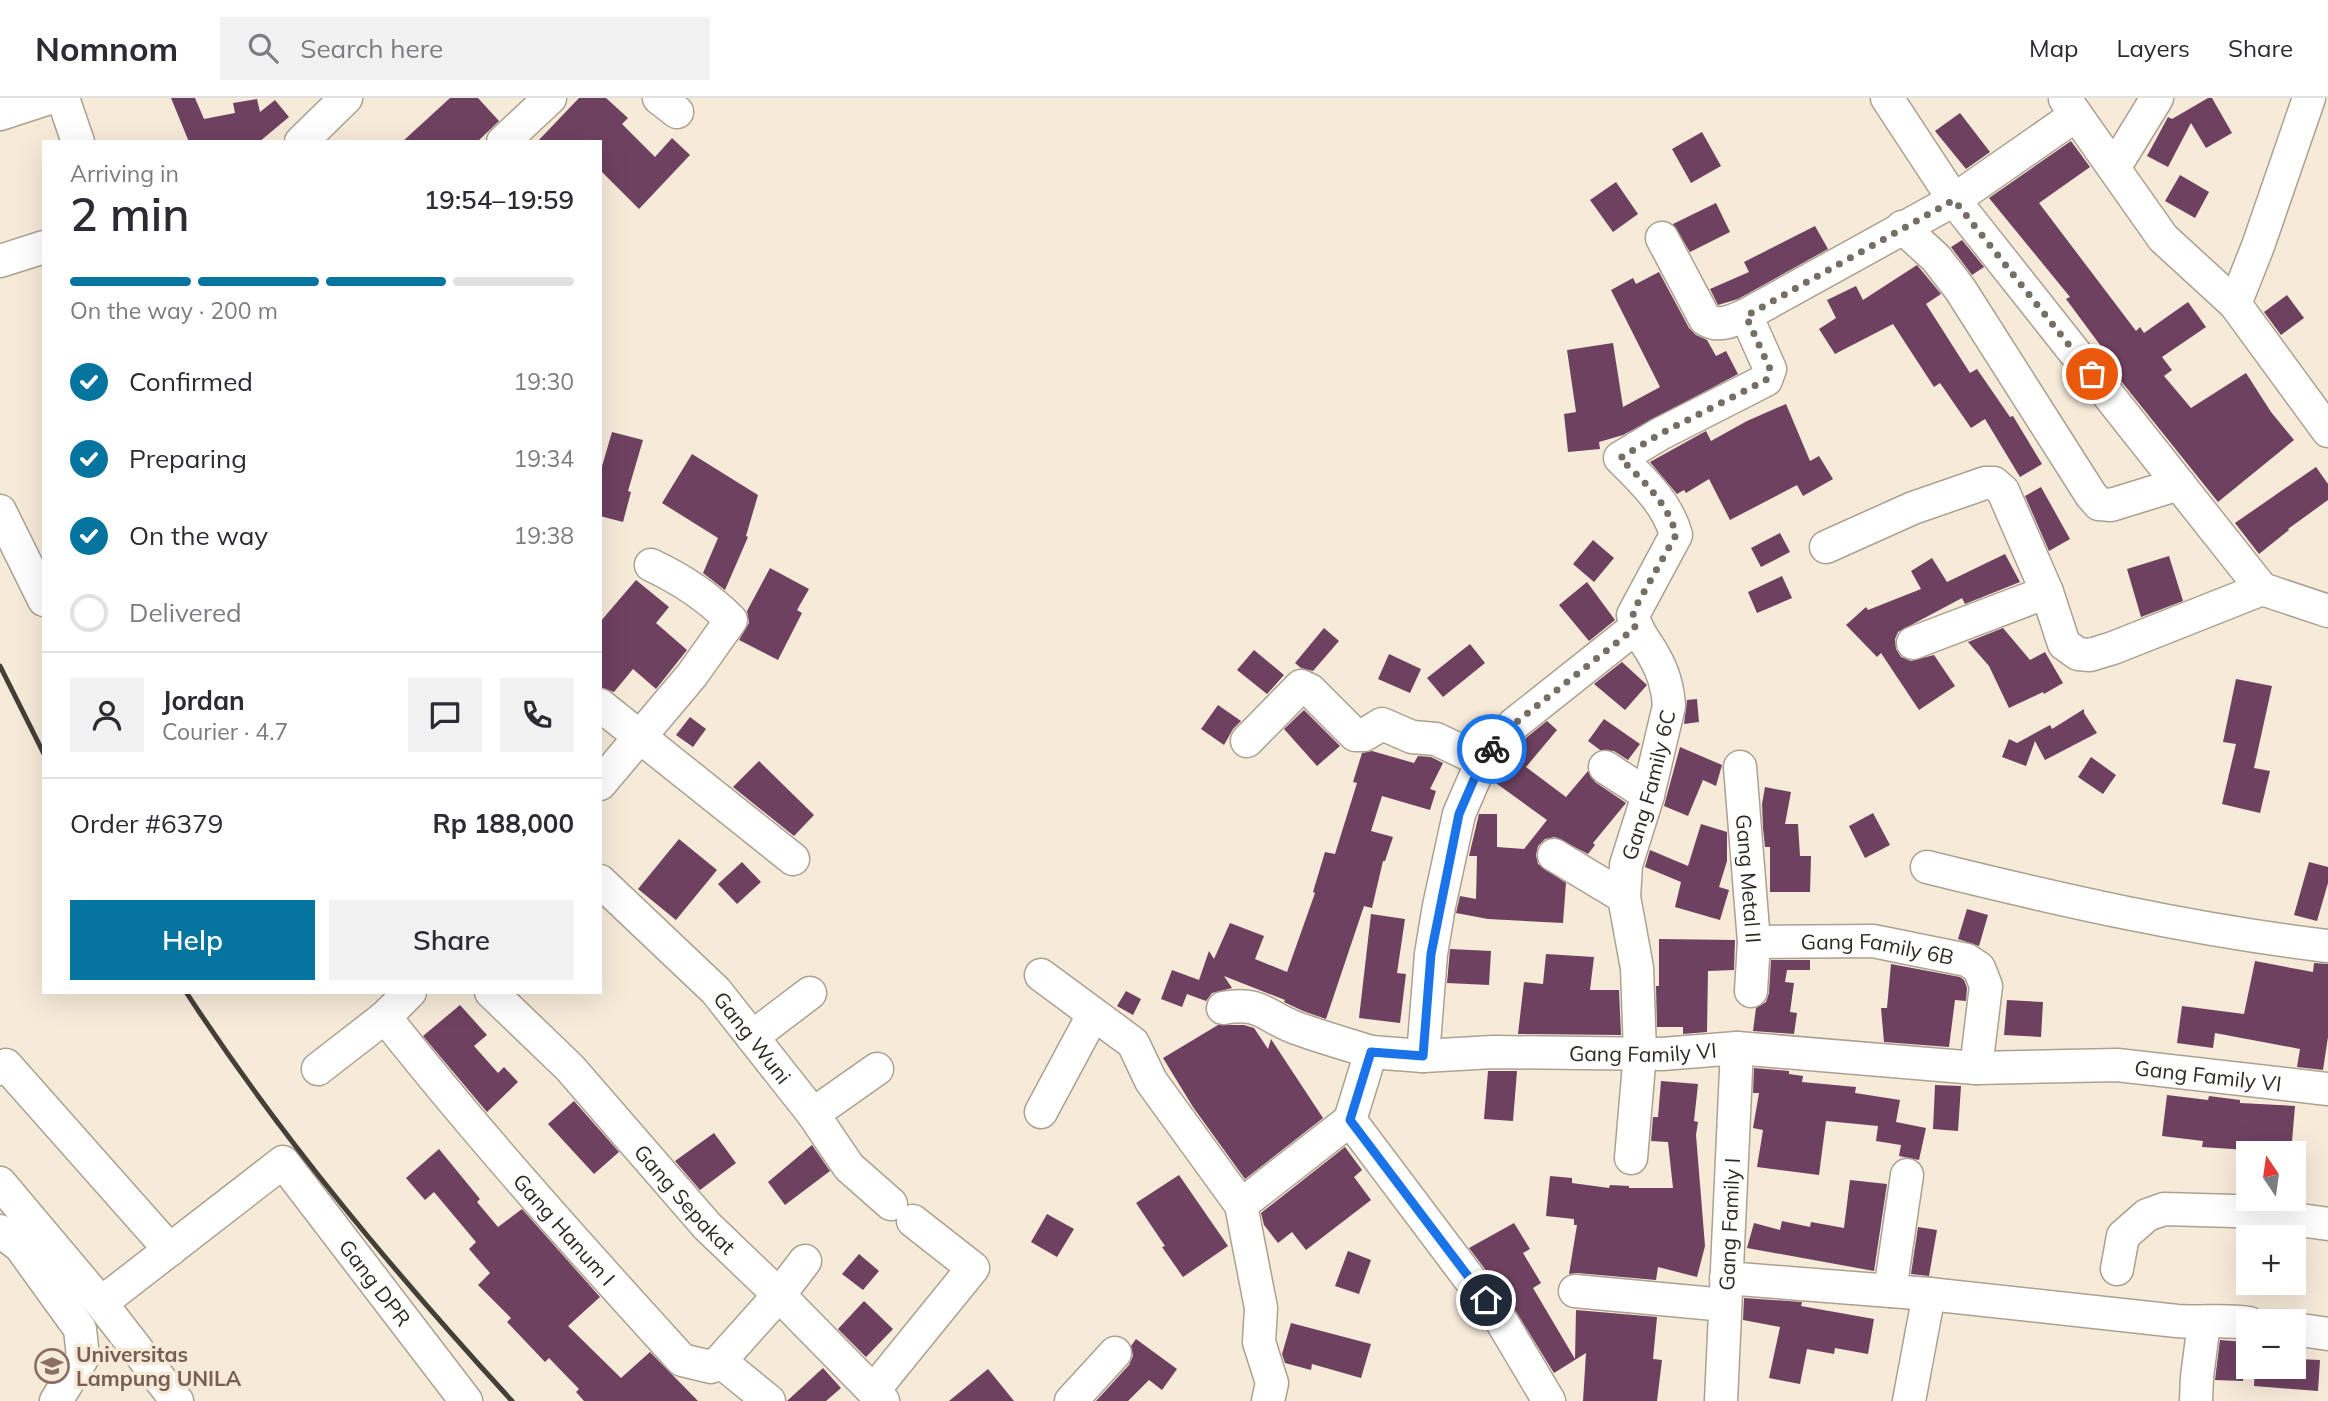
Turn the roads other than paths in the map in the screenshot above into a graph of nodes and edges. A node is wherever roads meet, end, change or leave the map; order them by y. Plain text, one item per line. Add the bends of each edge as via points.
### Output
1 (48, 98) edge
2 (63, 98) edge
3 (346, 98) edge
4 (550, 98) edge
5 (1887, 98) edge
6 (2157, 98) edge
7 (2308, 98) edge
8 (2070, 106) edge
9 (0, 114) edge
10 (77, 140) edge
11 (303, 140) edge
12 (505, 140) edge
13 (2114, 168) junction
14 (1954, 200) junction
15 (1902, 227) junction
16 (1662, 238) dead end
17 (42, 248) edge
18 (0, 261) edge
19 (2235, 304) junction
20 (1746, 316) junction
21 (2328, 431) edge
22 (2179, 484) junction
23 (0, 511) edge
24 (1826, 547) dead end
25 (651, 565) dead end
26 (2262, 589) junction
27 (2047, 592) junction
28 (42, 596) edge
29 (2326, 600) edge
30 (1635, 628) junction
31 (1913, 643) dead end
32 (602, 707) edge
33 (638, 737) junction
34 (1247, 741) dead end
35 (1482, 761) junction
36 (1740, 766) dead end
37 (1605, 767) dead end
38 (602, 782) edge
39 (1648, 795) junction
40 (1554, 855) dead end
41 (793, 859) dead end
42 (1927, 867) dead end
43 (602, 883) edge
44 (1624, 897) junction
45 (1754, 942) junction
46 (2328, 946) edge
47 (1041, 975) dead end
48 (1751, 990) dead end
49 (810, 993) dead end
50 (408, 994) edge
51 (493, 994) edge
52 (1223, 1008) dead end
53 (1093, 1015) junction
54 (385, 1017) junction
55 (752, 1037) junction
56 (1737, 1048) junction
57 (1371, 1052) junction
58 (1640, 1053) junction
59 (1423, 1056) junction
60 (1976, 1068) junction
61 (0, 1069) edge
62 (318, 1069) dead end
63 (877, 1069) dead end
64 (2328, 1089) edge
65 (1041, 1112) dead end
66 (813, 1114) junction
67 (1350, 1120) junction
68 (1631, 1158) dead end
69 (1907, 1175) dead end
70 (0, 1182) edge
71 (1241, 1205) junction
72 (2328, 1224) edge
73 (0, 1231) edge
74 (170, 1250) junction
75 (804, 1261) dead end
76 (2116, 1269) dead end
77 (1575, 1291) dead end
78 (1890, 1291) junction
79 (1725, 1292) junction
80 (1929, 1294) junction
81 (779, 1295) junction
82 (101, 1303) junction
83 (2191, 1322) junction
84 (2236, 1322) edge
85 (2306, 1331) edge
86 (2328, 1334) edge
87 (1115, 1353) dead end
88 (720, 1361) junction
89 (879, 1396) edge
90 (56, 1401) edge
91 (177, 1401) edge
92 (466, 1401) edge
93 (769, 1401) edge
94 (1071, 1401) edge
95 (1268, 1401) edge
96 (1549, 1401) edge
97 (1721, 1401) edge
98 (1909, 1401) edge
99 (2196, 1401) edge

1 - 9 street
2 - 10 street
3 - 11 street
4 - 12 street
5 - 14 street
6 - 13 street
7 - 19 street
8 - 13 street
8 - 14 street
13 - 19 street via 2162,238
14 - 15 street
14 - 22 street
15 - 20 street
15 - 22 street via 1936,258 1960,289 2099,504 2111,505
16 - 20 street via 1705,319 1717,324
17 - 18 street
19 - 21 street
20 - 30 street via 1770,369 1766,380 1620,458 1672,518 1676,535 1635,608
22 - 26 street
23 - 28 street
24 - 27 street via 1913,508 1994,483 2003,491
25 - 33 street via 681,579 731,620 692,675
26 - 27 street via 2090,655 2078,654 2064,644
26 - 29 street
27 - 31 street
30 - 35 street via 1514,724
30 - 39 street, Gang Family 6C via 1656,657 1668,691 1669,706
32 - 33 street
33 - 38 street
33 - 41 street
34 - 35 street via 1301,686 1355,735 1382,724 1412,737 1437,739
35 - 59 street via 1459,814 1439,906
36 - 45 street, Gang Metal II
37 - 39 street
39 - 44 street, Gang Family 6C via 1626,865
40 - 44 street
42 - 46 street via 2135,916
43 - 55 street, Gang Wuni via 716,991
44 - 58 street, Gang Family 6C via 1637,968
45 - 48 street, Gang Metal II
45 - 60 street, Gang Family 6B via 1873,941 1967,960 1979,968 1986,986
47 - 53 street
49 - 55 street
50 - 54 street
51 - 81 street, Gang Sepakat via 570,1068 707,1226
52 - 57 street, Gang Family VI via 1248,1005 1293,1027
53 - 65 street
53 - 71 street via 1133,1043 1151,1081
54 - 62 street
54 - 88 street, Gang Hanum I via 505,1164 682,1360 711,1367
55 - 66 street, Gang Wuni
56 - 58 street, Gang Family VI
56 - 60 street, Gang Family VI
56 - 79 street, Gang Family I
57 - 59 street, Gang Family VI
57 - 67 street
58 - 59 street, Gang Family VI
58 - 68 street, Gang Family 6C
60 - 64 street, Gang Family VI via 2118,1065
61 - 74 street via 6,1065
63 - 66 street
66 - 89 street, Gang Wuni via 849,1167 973,1268
67 - 71 street
67 - 96 street via 1502,1322
69 - 78 street
70 - 82 street
71 - 95 street via 1261,1308 1259,1342 1272,1383
72 - 76 street via 2164,1209 2147,1214 2123,1236
73 - 90 street via 20,1246 80,1329 83,1357
74 - 82 street
74 - 92 street, Gang DPR via 283,1162
75 - 81 street
77 - 79 street
78 - 79 street
78 - 80 street
79 - 97 street, Gang Family I
80 - 83 street
80 - 98 street
81 - 88 street
81 - 89 street, Gang Sepakat
82 - 91 street
83 - 84 street
83 - 99 street
85 - 86 street
87 - 94 street
88 - 93 street

